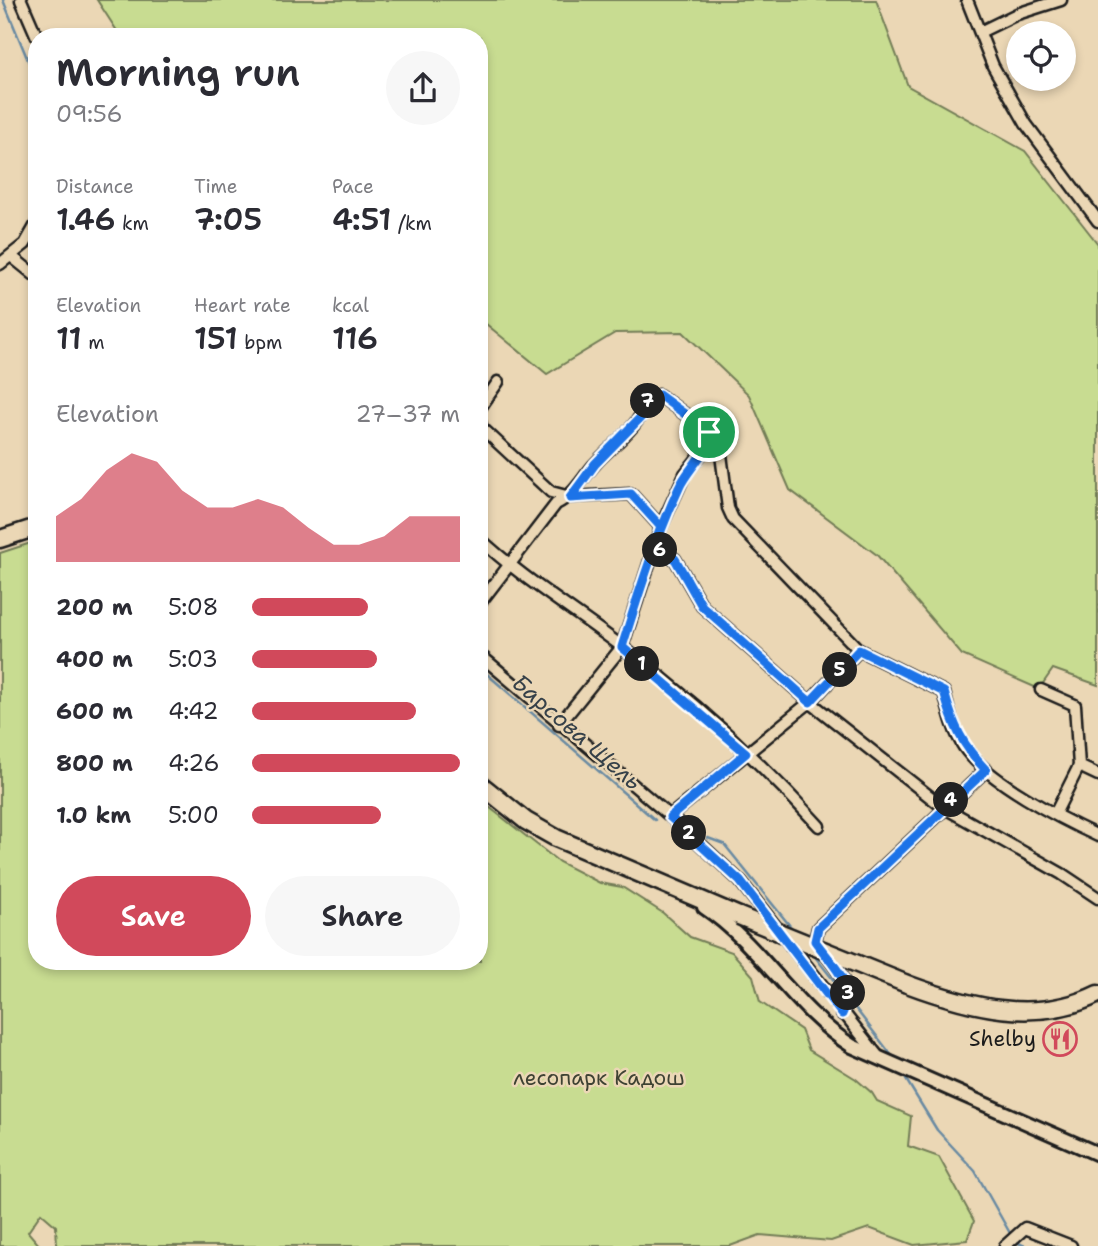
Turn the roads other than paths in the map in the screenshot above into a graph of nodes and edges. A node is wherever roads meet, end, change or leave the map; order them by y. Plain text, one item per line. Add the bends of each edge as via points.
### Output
1 (20, 0) edge
2 (967, 0) edge
3 (1061, 0) edge
4 (33, 28) edge
5 (982, 31) junction
6 (1098, 221) edge
7 (28, 239) edge
8 (11, 256) junction
9 (0, 264) edge
10 (28, 270) edge
11 (498, 382) dead end
12 (488, 396) edge
13 (488, 434) edge
14 (720, 447) dead end
15 (570, 498) junction
16 (661, 527) junction
17 (28, 528) edge
18 (0, 539) edge
19 (488, 547) edge
20 (654, 547) junction
21 (507, 565) junction
22 (488, 592) edge
23 (622, 647) junction
24 (859, 650) junction
25 (488, 663) edge
26 (1041, 690) dead end
27 (810, 702) junction
28 (559, 725) junction
29 (746, 753) junction
30 (1079, 766) junction
31 (986, 770) junction
32 (1098, 775) edge
33 (488, 790) edge
34 (943, 807) junction
35 (1055, 814) junction
36 (670, 817) junction
37 (819, 826) dead end
38 (1098, 836) edge
39 (687, 895) junction
40 (1098, 898) edge
41 (1098, 994) edge
42 (842, 1014) junction
43 (885, 1063) junction
44 (1098, 1154) edge
45 (1005, 1246) edge
46 (1071, 1246) edge

1 - 4 street
2 - 5 street
3 - 5 street
5 - 6 street via 993,66 1026,124
7 - 8 street
8 - 9 street
8 - 10 street
11 - 12 street
13 - 15 street via 551,492
14 - 24 street via 733,519
15 - 16 street via 631,494
15 - 16 street via 595,464 643,415 648,401 659,395 709,432 709,444 685,474
15 - 21 street via 556,504
16 - 20 street
17 - 18 highway
19 - 21 street
20 - 23 street
20 - 27 street via 675,559 702,606
21 - 22 street
21 - 23 street
23 - 28 street
23 - 29 street
24 - 27 street
24 - 31 street via 944,692 959,738
25 - 28 street
26 - 30 street via 1075,705
27 - 29 street
27 - 34 street
28 - 36 street
29 - 36 street
29 - 37 street
30 - 32 street
30 - 35 street
31 - 34 street
31 - 35 street
33 - 39 highway via 556,838
34 - 40 street
34 - 42 street via 814,935 848,989
35 - 38 street
36 - 42 street via 740,881
39 - 41 highway, bridge via 967,1004 998,1010 1062,1006
39 - 43 main road via 751,945 827,1030
42 - 43 street
43 - 44 main road
45 - 46 street via 1025,1228

